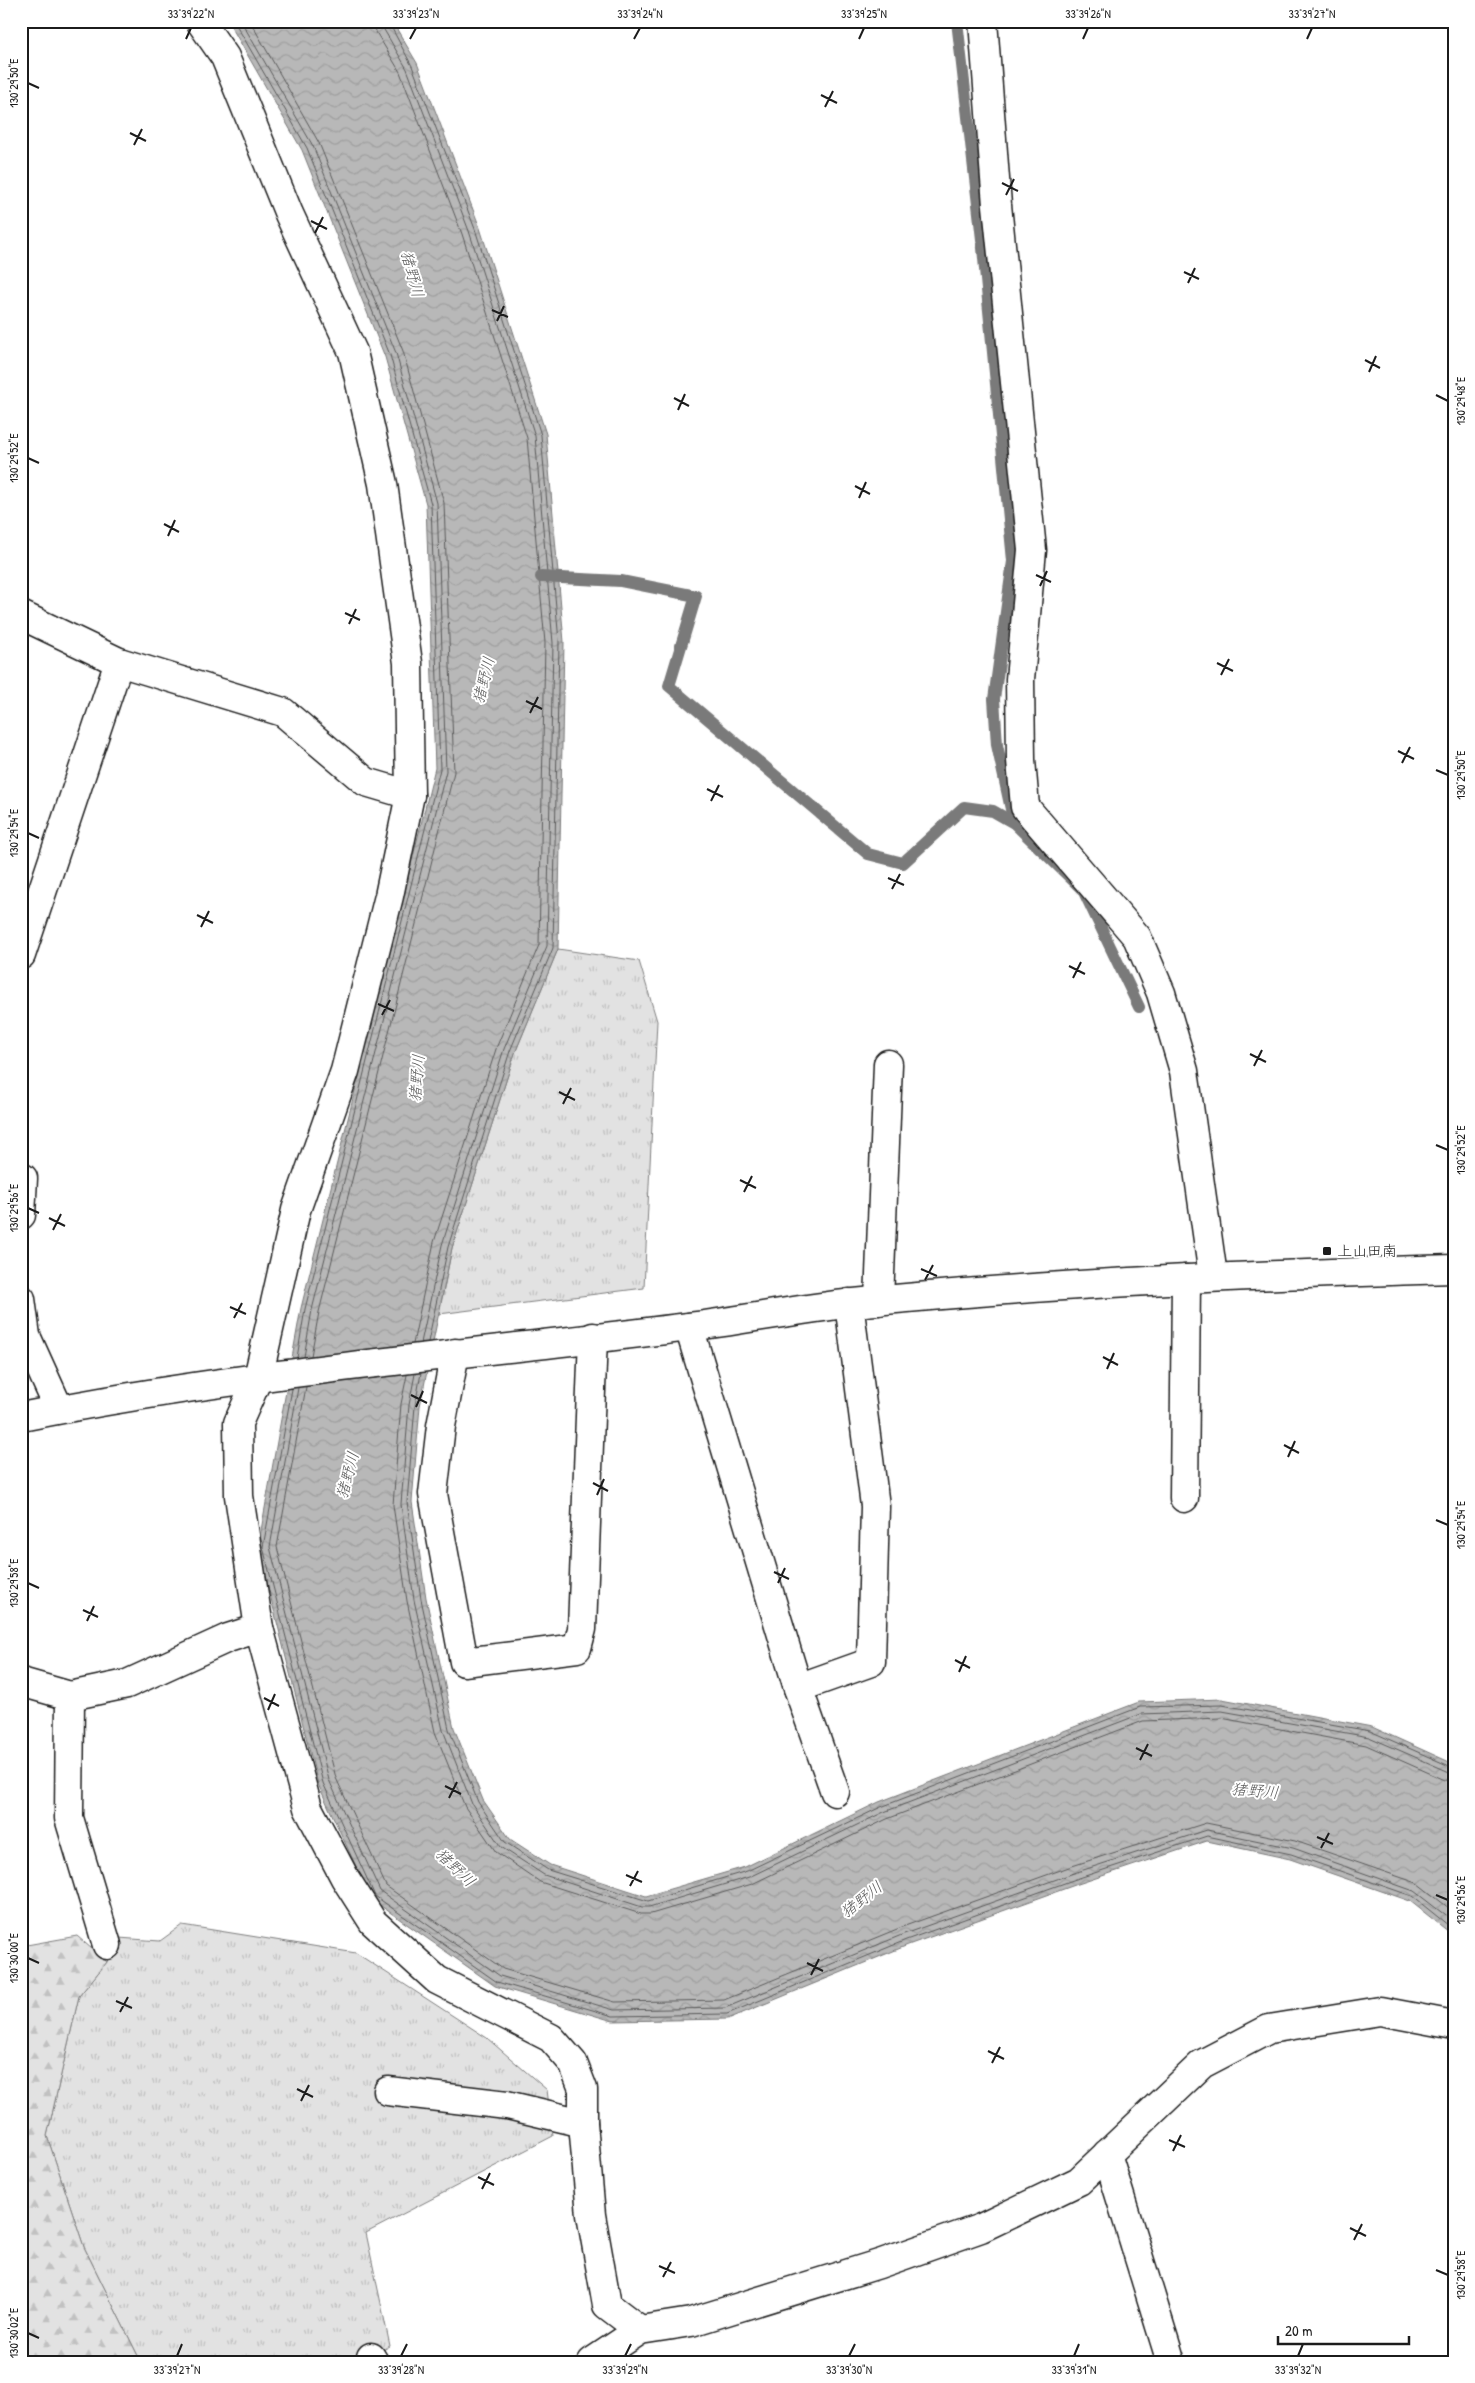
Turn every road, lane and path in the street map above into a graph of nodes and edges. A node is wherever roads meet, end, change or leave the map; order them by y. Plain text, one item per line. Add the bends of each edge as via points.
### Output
1 (200, 21) edge
2 (982, 21) edge
3 (21, 615) edge
4 (119, 662) junction
5 (410, 795) junction
6 (21, 955) edge
7 (888, 1064) dead end
8 (23, 1178) dead end
9 (21, 1215) edge
10 (1454, 1269) edge
11 (1199, 1278) junction
12 (21, 1299) edge
13 (879, 1301) junction
14 (849, 1303) junction
15 (689, 1327) junction
16 (593, 1337) junction
17 (450, 1354) junction
18 (30, 1363) edge
19 (258, 1378) junction
20 (59, 1409) junction
21 (21, 1417) edge
22 (1184, 1498) dead end
23 (259, 1628) junction
24 (21, 1682) edge
25 (798, 1688) junction
26 (70, 1696) junction
27 (835, 1792) dead end
28 (107, 1945) dead end
29 (1454, 2025) edge
30 (388, 2091) dead end
31 (583, 2123) junction
32 (1107, 2154) junction
33 (640, 2330) junction
34 (601, 2359) edge
35 (1171, 2362) edge

1 - 5 street via 225,57 289,214 353,352 383,484 408,663
2 - 11 street via 996,205 1032,550 1020,679 1025,807 1137,937 1161,993 1184,1070
3 - 4 street
4 - 5 street via 284,712 366,782
4 - 6 street
5 - 19 street via 389,896 345,1070 296,1210
7 - 13 street
8 - 9 street
10 - 11 street
11 - 13 street
11 - 22 street
12 - 18 street
13 - 14 street
14 - 15 street
14 - 25 street via 875,1506 871,1662
15 - 16 street
15 - 25 street
16 - 17 street
16 - 17 street via 582,1628 577,1648 464,1662 434,1494
17 - 19 street
18 - 20 street
19 - 20 street
19 - 23 street via 238,1422 239,1496
20 - 21 street
23 - 26 street via 228,1638 127,1684
23 - 31 street via 308,1808 345,1878 373,1922 437,1980 551,2038 573,2063 583,2089
24 - 26 street
25 - 27 street
26 - 28 street via 69,1818
29 - 32 street via 1380,2011 1269,2029 1202,2064
30 - 31 street via 507,2105
31 - 33 street via 591,2215 607,2305
32 - 33 street via 1079,2181 981,2228 879,2264 691,2322
32 - 35 street
33 - 34 street

